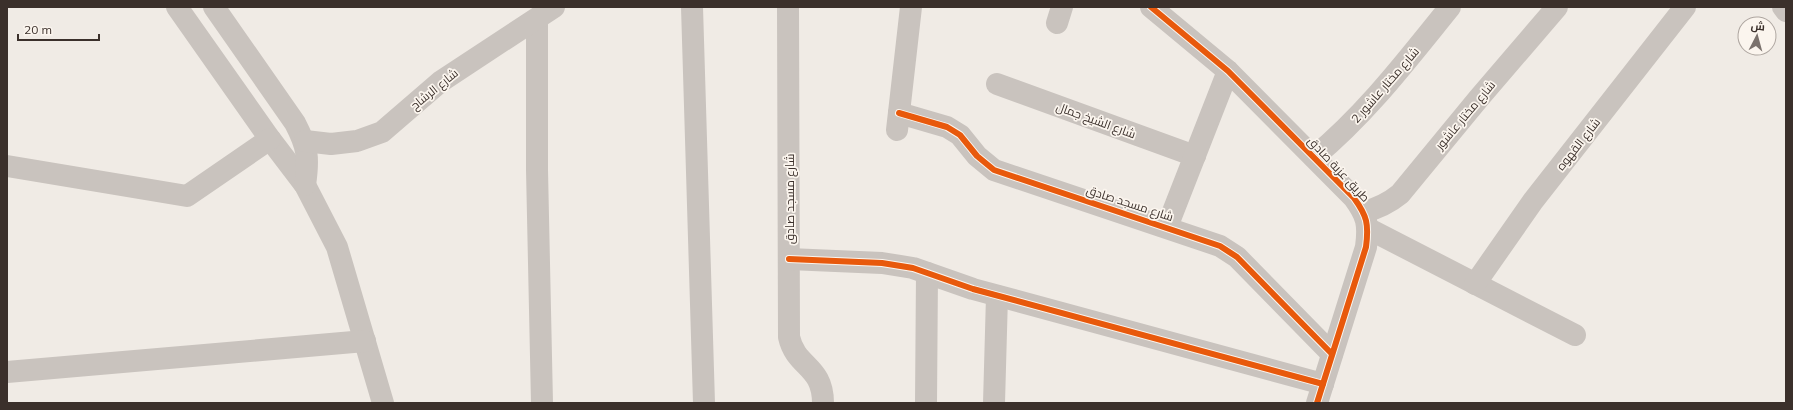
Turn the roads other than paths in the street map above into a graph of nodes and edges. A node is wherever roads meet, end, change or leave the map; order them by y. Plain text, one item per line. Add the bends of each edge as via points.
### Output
1 (176, 7) edge
2 (214, 7) edge
3 (554, 7) edge
4 (692, 7) edge
5 (788, 7) edge
6 (911, 7) edge
7 (1450, 7) edge
8 (1557, 7) edge
9 (1685, 7) edge
10 (1783, 7) edge
11 (1159, 9) edge
12 (1786, 11) edge
13 (537, 20) junction
14 (1228, 71) junction
15 (997, 84) dead end
16 (270, 139) junction
17 (305, 141) junction
18 (1195, 156) junction
19 (1314, 157) junction
20 (7, 166) edge
21 (305, 185) junction
22 (1366, 220) junction
23 (1167, 227) junction
24 (790, 259) junction
25 (927, 274) junction
26 (1475, 284) junction
27 (997, 296) junction
28 (1575, 335) dead end
29 (365, 341) junction
30 (1332, 354) junction
31 (7, 372) edge
32 (1320, 394) edge
33 (382, 403) edge
34 (542, 403) edge
35 (704, 403) edge
36 (823, 403) edge
37 (926, 403) edge
38 (994, 403) edge

1 - 16 street
2 - 17 street
3 - 13 street, شارع الرشاح
4 - 35 street
5 - 24 street, شارع مسجد صادق
6 - 23 street, شارع مسجد صادق via 898,122 947,126 960,135 976,156 994,170
7 - 19 street, شارع مختار عاشور 2 via 1373,102
8 - 22 street, شارع مختار عاشور via 1400,194
9 - 26 street, شارع القهوه via 1532,201
10 - 12 street
11 - 14 street, طريق عزبة صادق
13 - 17 street, شارع الرشاح via 440,82 382,132 357,141 331,144
13 - 34 street
14 - 18 street
14 - 19 street, طريق عزبة صادق
15 - 18 street, شارع الشيخ جمال
16 - 20 street via 187,196
16 - 21 street
17 - 21 street via 308,163
18 - 23 street
19 - 22 street, طريق عزبة صادق via 1354,198
21 - 29 street via 337,247
22 - 26 street
22 - 30 street via 1366,247
23 - 30 street, شارع مسجد صادق via 1220,246 1238,257
24 - 25 street via 898,265
24 - 36 street, شارع مسجد صادق via 791,346 796,356 817,376 823,392
25 - 27 street
25 - 37 street
26 - 28 street
27 - 32 street
27 - 38 street
29 - 31 street
29 - 33 street
30 - 32 street

